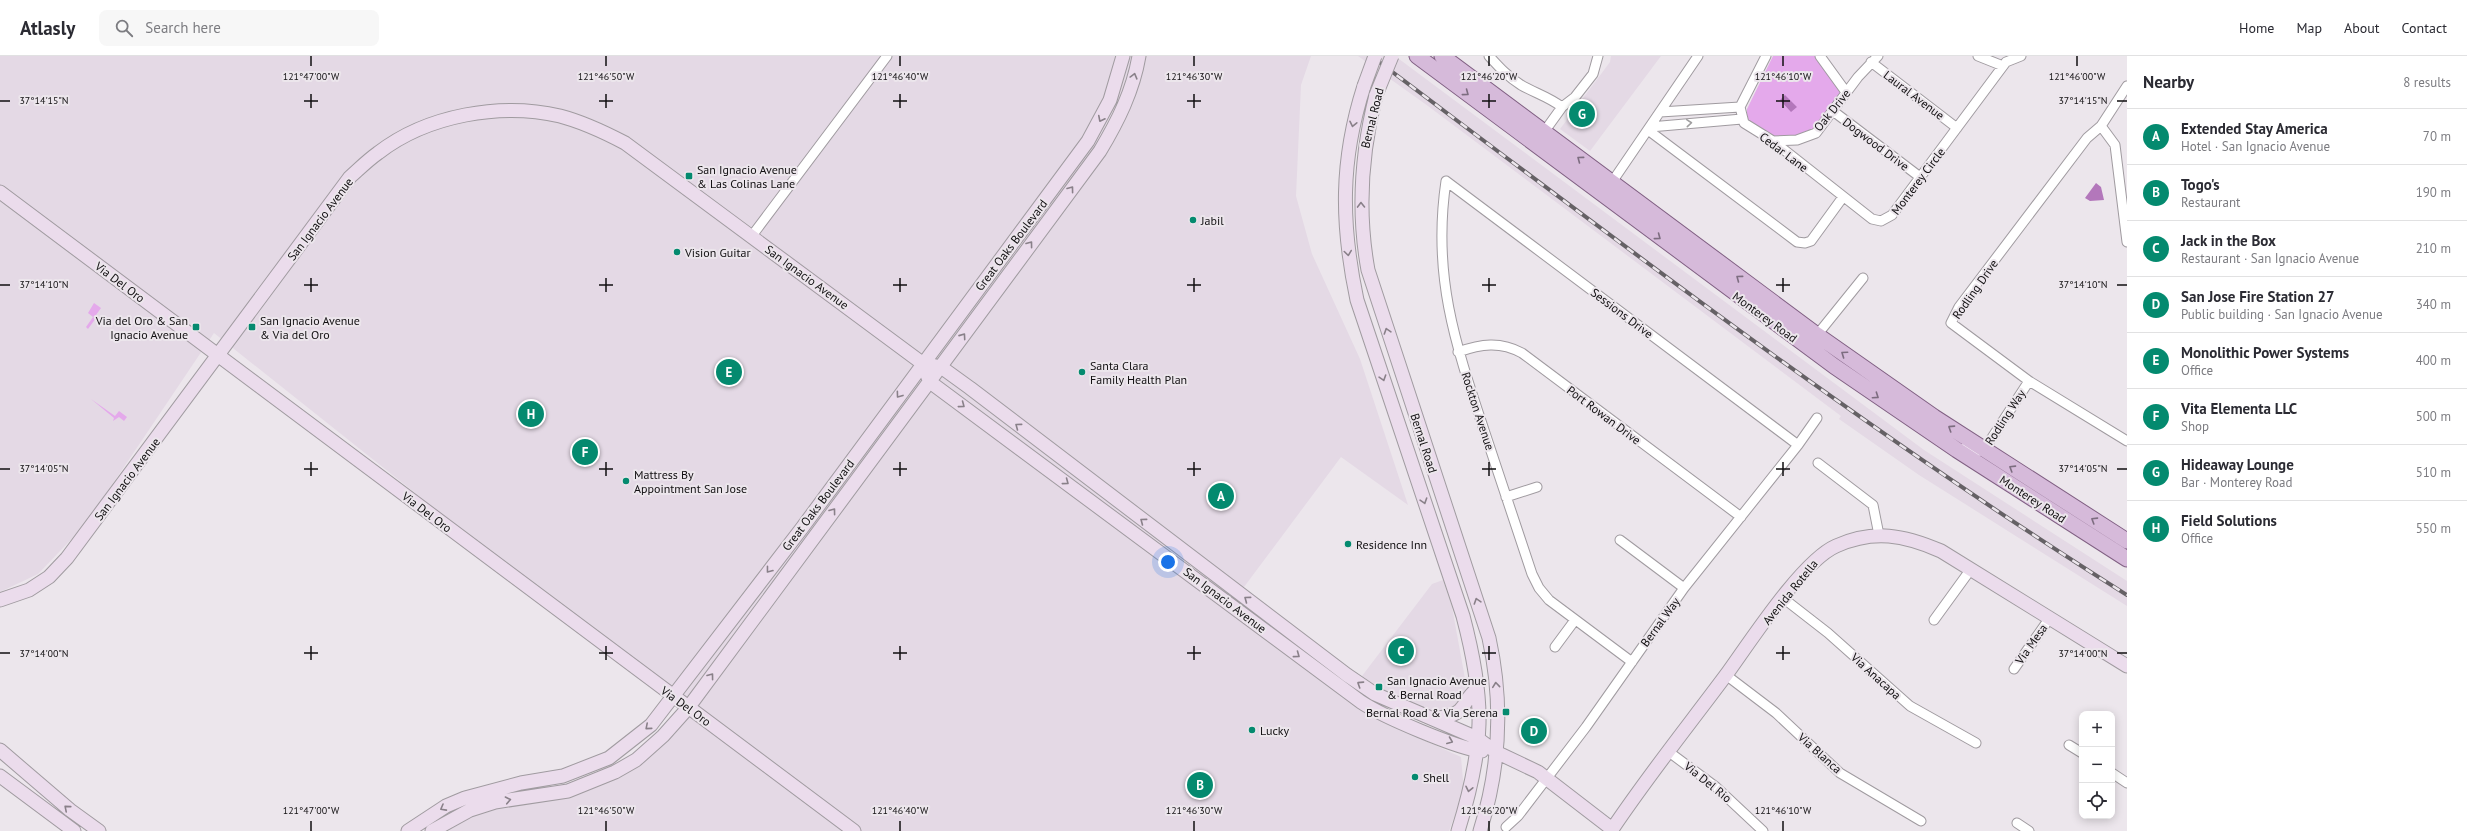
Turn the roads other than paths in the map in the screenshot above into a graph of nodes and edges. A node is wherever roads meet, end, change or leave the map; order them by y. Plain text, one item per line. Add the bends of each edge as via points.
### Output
1 (887, 56) edge
2 (1123, 56) edge
3 (1139, 56) edge
4 (1375, 56) edge
5 (1392, 56) edge
6 (1442, 56) edge
7 (1456, 56) edge
8 (1489, 56) edge
9 (1598, 56) edge
10 (1698, 56) edge
11 (1766, 56) edge
12 (1820, 56) edge
13 (1978, 56) edge
14 (2021, 56) edge
15 (1423, 58) edge
16 (2008, 58) edge
17 (1875, 59) edge
18 (2003, 66) junction
19 (1461, 70) junction
20 (2127, 86) edge
21 (1846, 92) junction
22 (1743, 103) junction
23 (1562, 107) junction
24 (1832, 111) junction
25 (1660, 112) junction
26 (1742, 119) junction
27 (2101, 126) junction
28 (1649, 128) junction
29 (1957, 128) junction
30 (1544, 132) junction
31 (1773, 141) junction
32 (1920, 177) junction
33 (1446, 181) joint
34 (1612, 183) junction
35 (0, 192) edge
36 (1603, 195) junction
37 (1843, 197) junction
38 (1036, 211) junction
39 (1048, 220) junction
40 (752, 237) junction
41 (2127, 242) edge
42 (1863, 278) dead end
43 (1817, 335) junction
44 (1458, 352) junction
45 (219, 356) junction
46 (922, 363) junction
47 (941, 367) junction
48 (2029, 381) junction
49 (930, 382) junction
50 (1817, 418) dead end
51 (2127, 441) edge
52 (1798, 445) junction
53 (1957, 450) junction
54 (1984, 450) junction
55 (1818, 463) dead end
56 (1537, 487) dead end
57 (1506, 497) junction
58 (1741, 517) junction
59 (802, 528) junction
60 (1879, 535) junction
61 (1620, 540) dead end
62 (2127, 541) edge
63 (810, 543) junction
64 (2127, 559) edge
65 (1971, 569) junction
66 (1684, 588) junction
67 (1783, 598) junction
68 (0, 600) edge
69 (2049, 619) junction
70 (1575, 620) junction
71 (1934, 620) dead end
72 (1278, 622) junction
73 (1266, 632) junction
74 (1555, 647) dead end
75 (1632, 662) junction
76 (2127, 666) edge
77 (2014, 669) dead end
78 (1726, 676) junction
79 (1476, 690) junction
80 (673, 697) junction
81 (688, 708) junction
82 (1433, 719) junction
83 (1476, 744) junction
84 (1976, 744) dead end
85 (2069, 745) dead end
86 (0, 750) edge
87 (2079, 751) edge
88 (1496, 752) junction
89 (1669, 752) junction
90 (2115, 775) edge
91 (0, 776) edge
92 (1546, 777) junction
93 (2127, 782) edge
94 (1921, 821) dead end
95 (2017, 823) dead end
96 (1506, 828) dead end
97 (1613, 830) edge
98 (74, 831) edge
99 (99, 831) edge
100 (408, 831) edge
101 (432, 831) edge
102 (854, 831) edge
103 (1458, 831) edge
104 (1480, 831) edge
105 (1763, 831) edge
106 (2030, 831) edge

1 - 40 street
2 -> 38 street, Great Oaks Boulevard via 1117,84 1099,124
39 -> 3 street, Great Oaks Boulevard via 1100,150 1118,121
4 -> 79 street, Bernal Road, bridge via 1353,122 1345,177 1344,216 1350,266 1357,300 1463,616
88 -> 5 street, Bernal Road, bridge via 1497,690 1489,638 1373,290 1365,252 1361,211 1361,172 1365,141 1376,95
6 - 19 main road, Monterey Road
7 - 19 main road
8 - 23 street via 1503,73
9 - 23 street via 1593,74 1575,97
10 - 25 street
11 - 22 street
12 - 21 street
13 - 18 street
14 - 16 street, Monterey Circle
15 -> 36 main road, Monterey Road
16 - 18 street, Monterey Circle
17 - 21 street, Oak Drive
17 - 29 street, Laural Avenue
18 - 29 street, Monterey Circle
19 - 30 main road, Monterey Road
20 - 27 street
21 - 24 street, Oak Drive
22 - 25 street
22 - 26 street
23 - 30 street
24 - 31 street, Oak Drive via 1816,133 1797,140
24 - 32 street, Dogwood Drive
25 - 28 street
28 -> 26 street
26 - 31 street, Cedar Lane
27 - 41 street via 2115,146
27 - 48 street, Rodling Drive via 2083,143 1960,307 1951,324
28 - 34 street
28 - 37 street via 1797,242 1805,243 1814,238
29 - 32 street, Monterey Circle
34 -> 30 main road, Monterey Road
31 - 37 street, Cedar Lane
32 - 37 street, Monterey Circle via 1892,215 1881,221 1872,219
33 - 44 street, Rockton Avenue via 1442,209 1441,263
33 - 52 street, Sessions Drive
34 - 36 street
43 -> 34 main road, Monterey Road
35 - 45 street, Via Del Oro
36 -> 53 main road, Monterey Road via 1783,330
38 - 39 street
38 - 46 street, Great Oaks Boulevard
47 -> 39 street, Great Oaks Boulevard
40 - 45 street, San Ignacio Avenue via 625,143 595,128 560,116 534,112 485,112 453,118 402,137 378,152 350,177
40 - 46 street, San Ignacio Avenue
42 - 43 street
54 -> 43 main road, Monterey Road
44 - 57 street, Rockton Avenue
44 - 58 street, Port Rowan Drive via 1491,344 1510,346
45 - 68 street, San Ignacio Avenue via 67,558 49,577 29,590
45 - 80 street, Via Del Oro
46 - 47 street, San Ignacio Avenue
46 - 49 street
46 -> 59 street, Great Oaks Boulevard
47 - 49 street, Great Oaks Boulevard
72 -> 47 street, San Ignacio Avenue
48 - 51 street, Rodling Drive
48 - 54 street, Rodling Way
63 -> 49 street, Great Oaks Boulevard
49 -> 73 street, San Ignacio Avenue
50 - 52 street, Bernal Way
52 - 58 street, Bernal Way
53 - 54 street, Rodling Way
53 - 64 main road, Monterey Road
62 -> 54 main road, Monterey Road
55 - 60 street via 1873,505
56 - 57 street
57 - 70 street, Rockton Avenue via 1539,588 1549,600
58 - 66 street, Bernal Way
59 - 63 street
59 -> 80 street, Great Oaks Boulevard
60 - 65 street, Avenida Rotella via 1912,538 1941,550
60 - 67 street, Avenida Rotella via 1836,546 1818,557
61 - 66 street
81 -> 63 street, Great Oaks Boulevard
65 - 69 street, Avenida Rotella
65 - 71 street
66 - 75 street, Bernal Way
67 - 78 street, Avenida Rotella
67 - 84 street, Via Anacapa via 1828,633 1910,706
69 - 76 street, Avenida Rotella
69 - 77 street, Via Mesa
70 - 74 street
70 - 75 street, Rockton Avenue
72 - 73 street
82 -> 72 street, San Ignacio Avenue via 1375,694
73 -> 83 street, San Ignacio Avenue via 1368,706
75 - 92 street, Bernal Way
78 - 89 street, Avenida Rotella
78 - 94 street, Via Blanca via 1776,713 1840,773
79 - 82 street via 1468,696 1460,710 1452,715
79 - 83 street, Bernal Road via 1479,718
80 - 81 street, Via Del Oro
80 -> 100 street, Great Oaks Boulevard via 651,725 609,758 563,776 465,798 446,806
101 -> 81 street, Great Oaks Boulevard via 470,810 495,802 568,790 615,772 636,760 663,736
81 - 102 street, Via Del Oro
82 - 83 street, San Ignacio Avenue
83 - 88 street, San Ignacio Avenue
83 -> 103 street, Bernal Road
85 - 87 street
99 -> 86 street via 70,810
88 - 92 street, San Ignacio Avenue
88 - 104 street, Bernal Road via 1489,797
89 - 97 street, Avenida Rotella
89 - 105 street, Via Del Rio via 1716,787
90 - 93 street
91 - 98 street
92 - 96 street, Bernal Way via 1518,816
92 - 97 street, San Ignacio Avenue
95 - 106 street

